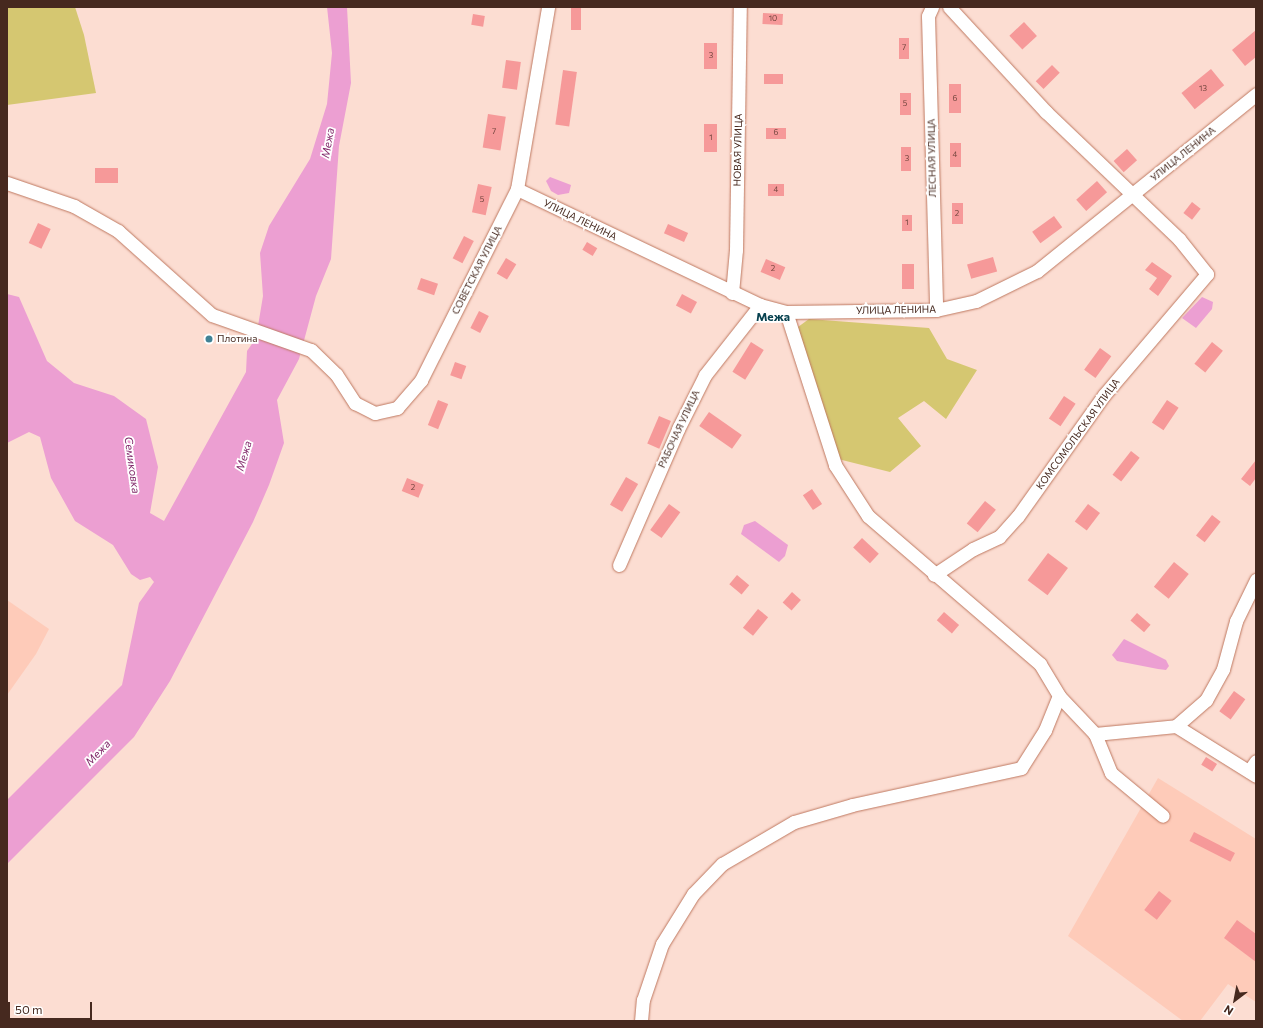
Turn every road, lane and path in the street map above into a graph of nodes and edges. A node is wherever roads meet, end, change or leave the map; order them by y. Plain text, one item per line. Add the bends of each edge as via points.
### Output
1 (548, 7) edge
2 (740, 7) edge
3 (932, 7) edge
4 (949, 7) edge
5 (1256, 94) edge
6 (7, 183) edge
7 (517, 189) junction
8 (1131, 196) junction
9 (732, 293) junction
10 (760, 305) junction
11 (936, 310) junction
12 (786, 312) junction
13 (619, 565) dead end
14 (934, 575) junction
15 (1256, 580) edge
16 (1059, 696) junction
17 (1176, 726) junction
18 (1095, 734) junction
19 (1254, 769) edge
20 (1162, 816) dead end
21 (641, 1021) edge

1 - 7 street, СОВЕТСКАЯ УЛИЦА
2 - 9 street, НОВАЯ УЛИЦА via 736,250
3 - 11 street, ЛЕСНАЯ УЛИЦА via 928,16
4 - 8 street via 1046,112
5 - 8 street, УЛИЦА ЛЕНИНА
6 - 7 street, СОВЕТСКАЯ УЛИЦА via 74,206 118,230 212,315 311,350 336,374 355,403 375,413 396,408 421,380
7 - 9 street, УЛИЦА ЛЕНИНА
8 - 11 street, УЛИЦА ЛЕНИНА via 1037,271 976,301
8 - 14 street, КОМСОМОЛЬСКАЯ УЛИЦА via 1179,239 1207,274 1104,395 1018,516 999,537 972,549
9 - 10 street, УЛИЦА ЛЕНИНА
10 - 12 street, УЛИЦА ЛЕНИНА
10 - 13 street, РАБОЧАЯ УЛИЦА via 705,375 678,429
11 - 12 street, УЛИЦА ЛЕНИНА
12 - 14 street via 835,465 868,516
14 - 16 street via 1040,664
15 - 17 street via 1243,602 1216,685 1206,700
16 - 18 street
16 - 21 street via 1045,730 1021,768 852,805 794,822 722,864 693,894 662,944 643,1000
17 - 18 street
17 - 19 street
18 - 20 street via 1112,773

